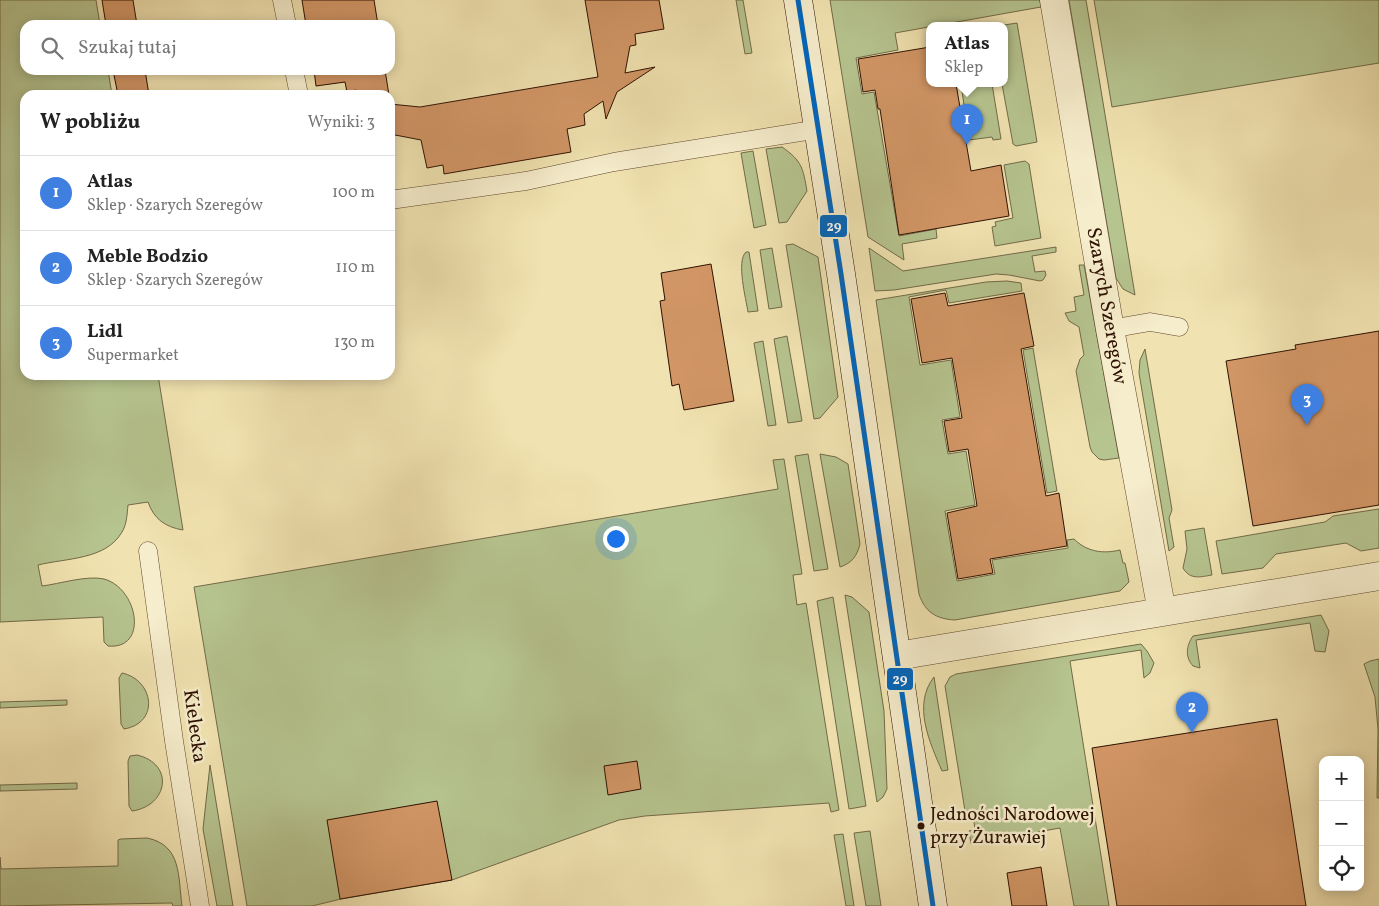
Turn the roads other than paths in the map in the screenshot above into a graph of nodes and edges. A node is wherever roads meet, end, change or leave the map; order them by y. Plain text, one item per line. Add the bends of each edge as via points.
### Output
1 (282, 0) edge
2 (798, 0) edge
3 (1054, 0) edge
4 (286, 20) edge
5 (295, 75) edge
6 (297, 90) edge
7 (820, 129) junction
8 (395, 199) edge
9 (1179, 328) dead end
10 (1110, 329) junction
11 (148, 552) dead end
12 (1379, 576) edge
13 (1162, 612) junction
14 (897, 656) junction
15 (200, 906) edge
16 (932, 906) edge

1 - 4 lane
2 - 7 street
3 - 10 street, Szarych Szeregów
5 - 6 lane
7 - 8 lane via 614,162 526,181
7 - 14 street
9 - 10 lane via 1150,322
10 - 13 street, Szarych Szeregów
11 - 15 lane, Kielecka
12 - 13 street
13 - 14 street
14 - 16 street

